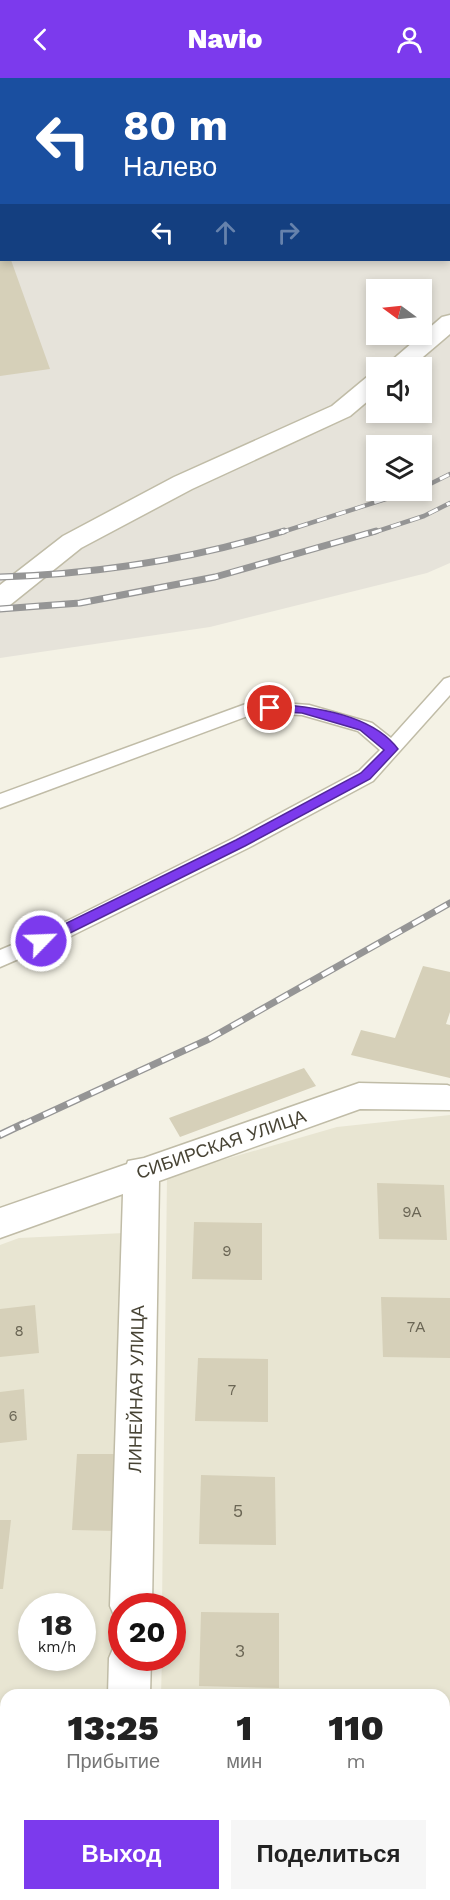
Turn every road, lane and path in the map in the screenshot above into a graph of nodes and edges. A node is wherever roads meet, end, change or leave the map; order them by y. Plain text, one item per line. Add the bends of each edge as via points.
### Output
1 (450, 322) edge
2 (408, 357) edge
3 (366, 390) edge
4 (0, 599) edge
5 (450, 683) edge
6 (392, 749) junction
7 (0, 801) edge
8 (0, 959) edge
9 (449, 1096) edge
10 (141, 1171) junction
11 (0, 1222) edge
12 (131, 1593) edge
13 (130, 1671) edge
14 (129, 1689) edge

1 - 2 street
3 - 4 street via 340,411 183,483 72,542
5 - 6 lane
6 - 7 lane via 365,727 302,709 254,707
6 - 8 lane via 366,776 241,843
9 - 10 street, СИБИРСКАЯ УЛИЦА via 359,1096
10 - 11 street, СИБИРСКАЯ УЛИЦА
10 - 12 street, ЛИНЕЙНАЯ УЛИЦА
13 - 14 street

